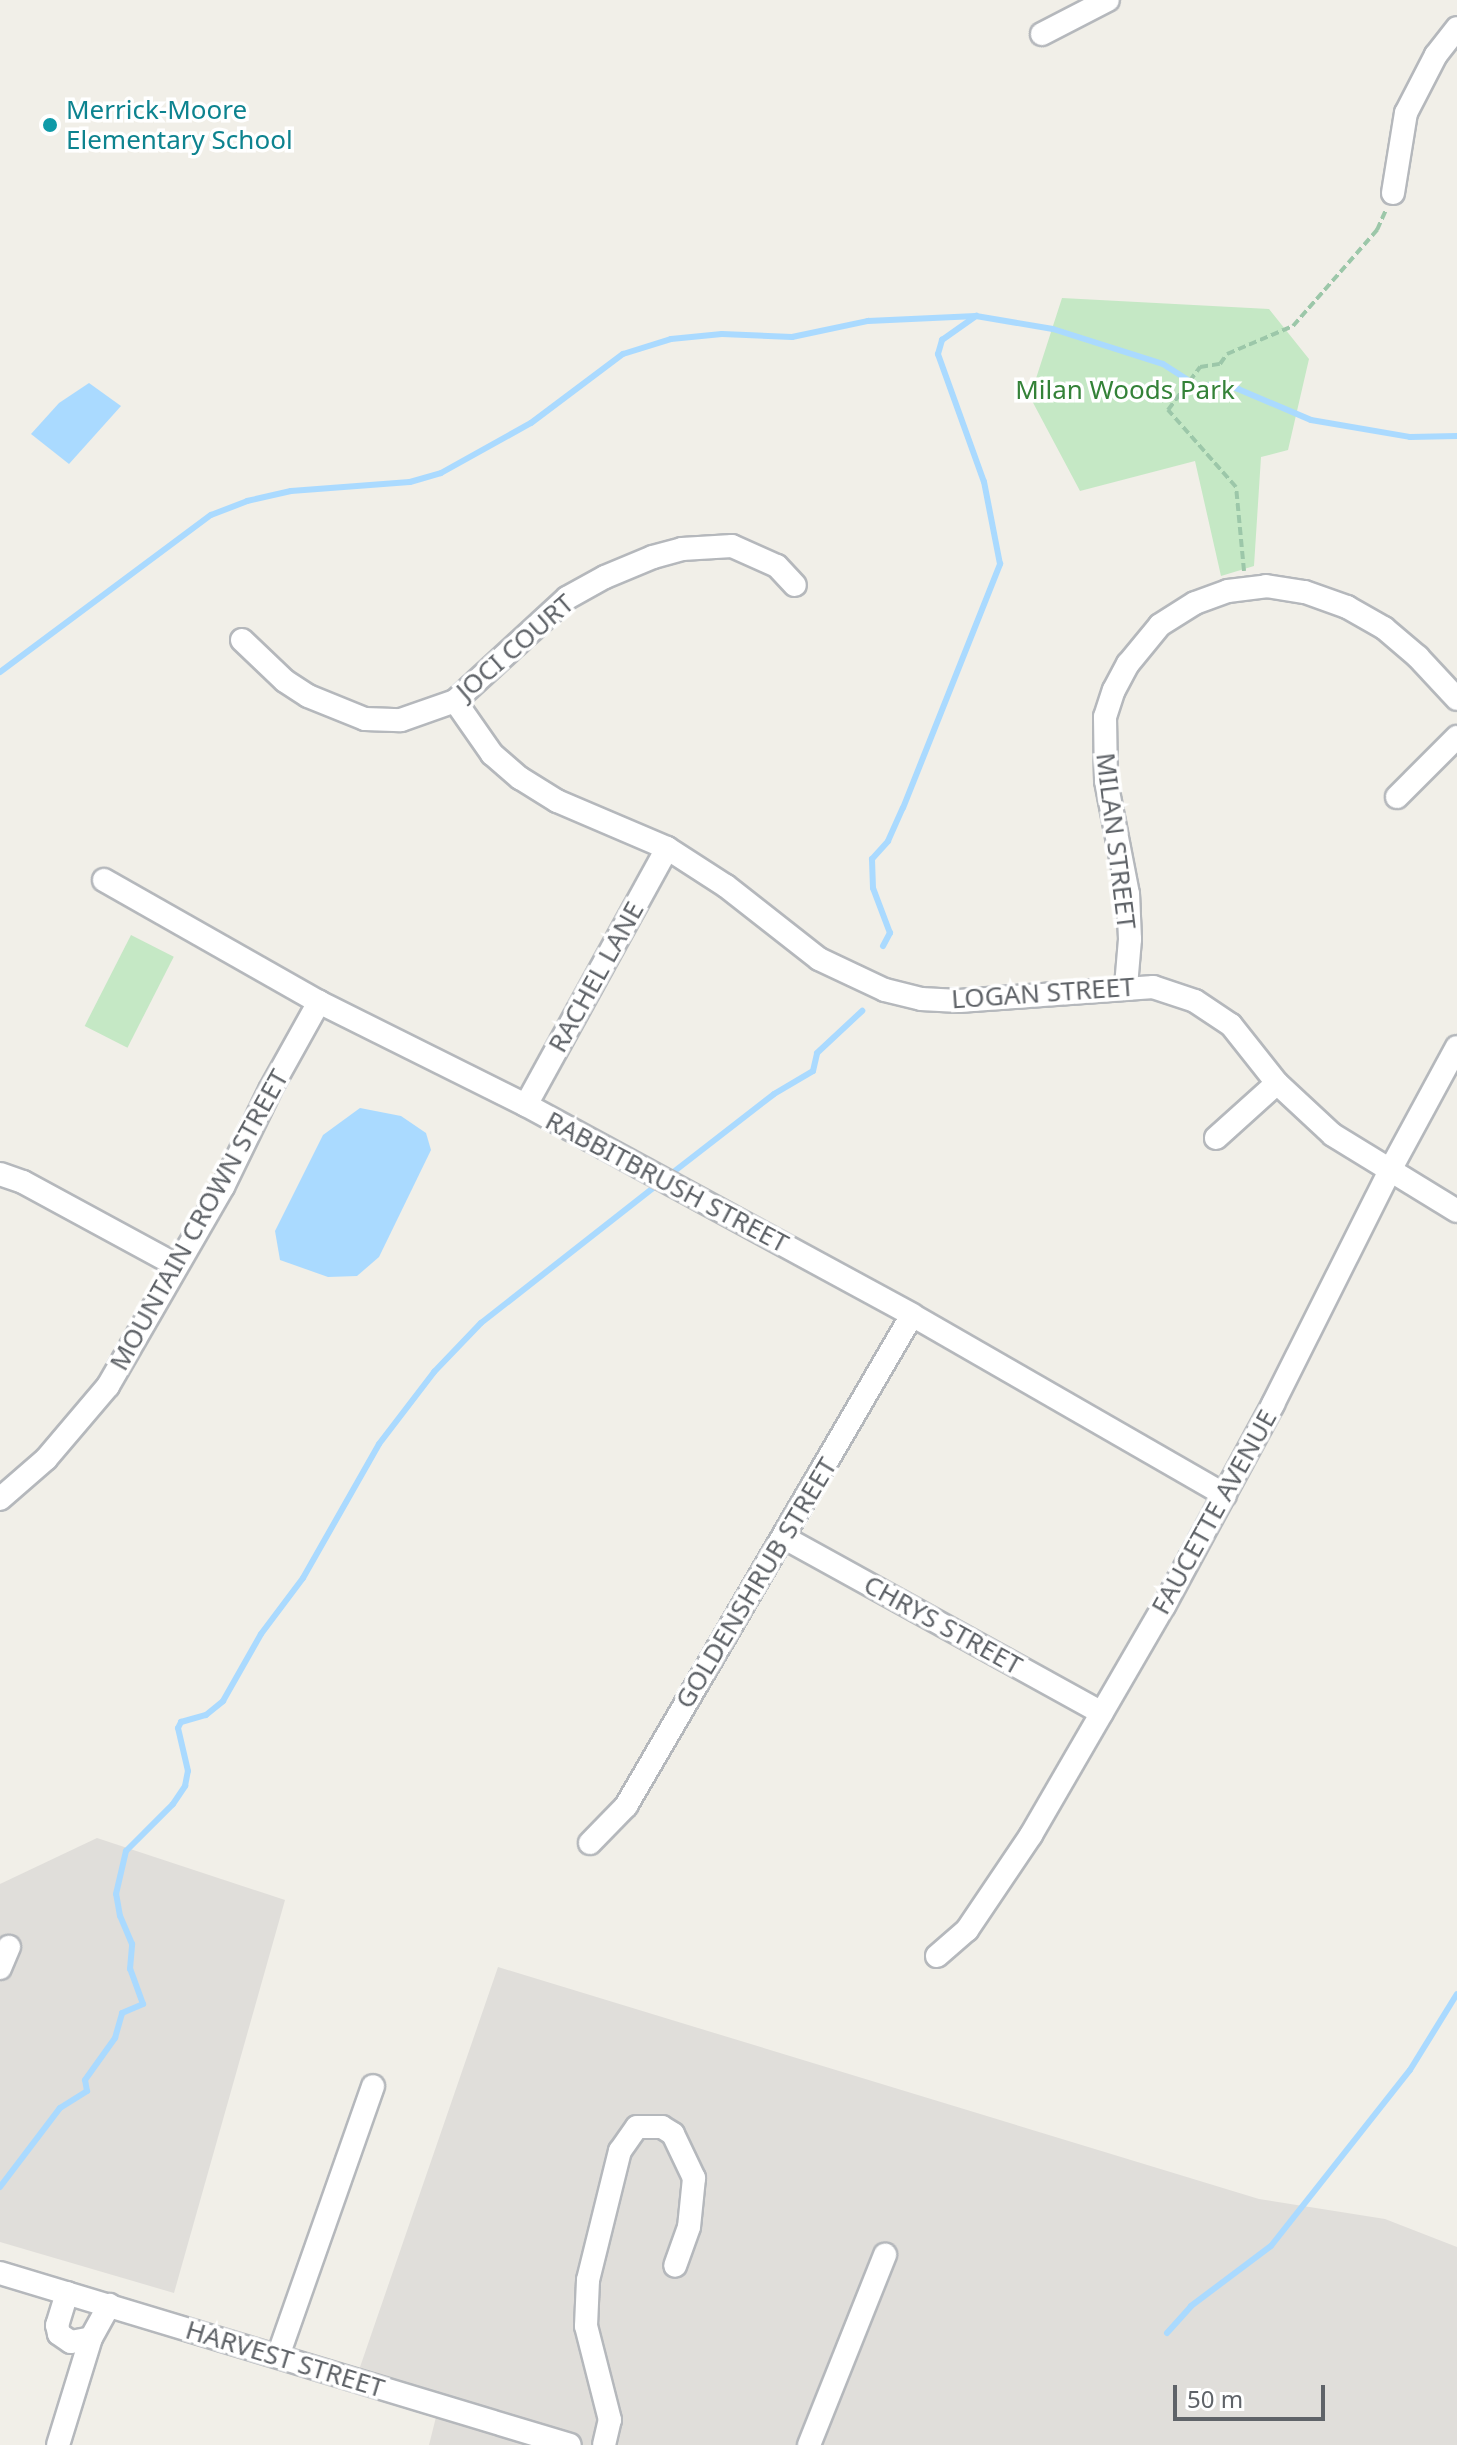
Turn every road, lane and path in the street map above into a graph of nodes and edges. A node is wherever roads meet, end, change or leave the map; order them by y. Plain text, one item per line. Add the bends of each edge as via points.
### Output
1 (1108, 0) edge
2 (1457, 28) edge
3 (1042, 34) dead end
4 (1393, 193) joint
5 (795, 585) dead end
6 (1246, 587) junction
7 (242, 640) dead end
8 (1457, 699) edge
9 (455, 701) junction
10 (1457, 737) edge
11 (1397, 797) dead end
12 (667, 848) junction
13 (104, 880) dead end
14 (1126, 986) junction
15 (319, 1002) junction
16 (1457, 1047) edge
17 (1277, 1083) junction
18 (526, 1105) junction
19 (1216, 1138) dead end
20 (1389, 1172) junction
21 (0, 1174) edge
22 (1457, 1211) edge
23 (176, 1265) junction
24 (912, 1315) junction
25 (1225, 1495) junction
26 (0, 1499) edge
27 (783, 1537) junction
28 (1102, 1713) junction
29 (590, 1843) dead end
30 (9, 1947) dead end
31 (937, 1956) dead end
32 (0, 1968) edge
33 (373, 2086) dead end
34 (885, 2255) dead end
35 (675, 2266) dead end
36 (0, 2273) edge
37 (67, 2293) junction
38 (109, 2305) junction
39 (91, 2338) junction
40 (278, 2356) junction
41 (526, 2439) edge
42 (58, 2445) edge
43 (570, 2445) edge
44 (604, 2445) edge
45 (809, 2445) edge

1 - 3 street
2 - 4 street via 1436,55 1406,113
4 - 6 path via 1377,230 1293,326 1227,354 1220,364 1200,367 1168,410 1236,487
5 - 9 street, JOCI COURT via 777,566 732,546 653,557 567,598
6 - 8 street, MILAN STREET via 1305,592 1364,616 1410,649
6 - 14 street, MILAN STREET via 1195,603 1160,625 1128,664 1110,703 1104,766 1128,894
7 - 9 street, JOCI COURT via 308,696 365,719 401,720
9 - 12 street, LOGAN STREET via 492,754 520,778 557,801
10 - 11 street
12 - 14 street, LOGAN STREET via 726,886 819,959 885,990 959,1001
12 - 18 street, RACHEL LANE
13 - 15 street, RABBITBRUSH STREET
14 - 17 street, LOGAN STREET via 1175,992 1214,1012
15 - 18 street, RABBITBRUSH STREET
15 - 23 street, MOUNTAIN CROWN STREET via 223,1187
16 - 20 street, FAUCETTE AVENUE
17 - 19 street
17 - 20 street, LOGAN STREET via 1333,1135
18 - 24 street, RABBITBRUSH STREET
20 - 22 street, LOGAN STREET
20 - 25 street, FAUCETTE AVENUE
21 - 23 street
23 - 26 street, MOUNTAIN CROWN STREET via 108,1386 46,1459
24 - 25 street, RABBITBRUSH STREET
24 - 27 street, GOLDENSHRUB STREET
25 - 28 street, FAUCETTE AVENUE
27 - 28 street, CHRYS STREET
27 - 29 street, GOLDENSHRUB STREET via 626,1806
28 - 31 street, FAUCETTE AVENUE via 1031,1835 967,1930
30 - 32 street
33 - 40 street
34 - 45 street
35 - 44 street via 689,2227 694,2178 673,2134 662,2127 637,2127 620,2151 588,2280 586,2326 610,2420
36 - 37 street, HARVEST STREET
37 - 38 street, HARVEST STREET
37 - 39 street via 59,2334 71,2342
38 - 39 street
38 - 40 street, HARVEST STREET
39 - 42 street
40 - 41 street, HARVEST STREET
41 - 43 street, HARVEST STREET

